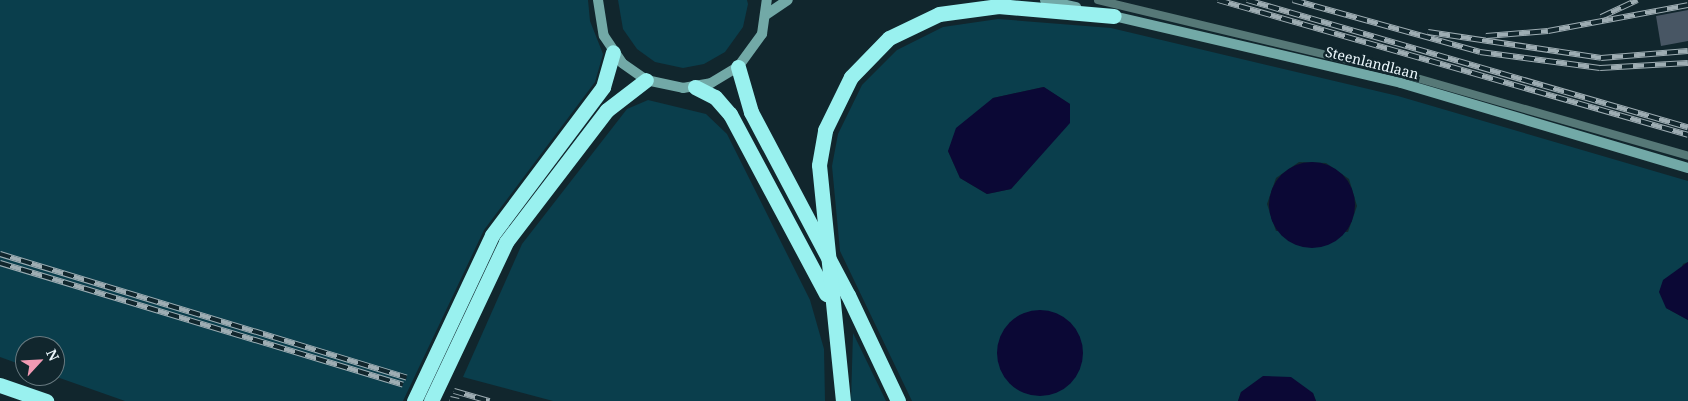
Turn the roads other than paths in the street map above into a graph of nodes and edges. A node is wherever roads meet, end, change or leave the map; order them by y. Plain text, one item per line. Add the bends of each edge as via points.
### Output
1 (598, 0) edge
2 (767, 0) edge
3 (788, 0) edge
4 (1045, 0) edge
5 (1098, 0) edge
6 (767, 14) junction
7 (1114, 16) junction
8 (613, 52) junction
9 (738, 67) junction
10 (646, 80) junction
11 (695, 87) junction
12 (1688, 156) edge
13 (1688, 168) edge
14 (827, 253) junction
15 (832, 310) junction
16 (0, 385) edge
17 (46, 401) edge
18 (414, 401) edge
19 (431, 401) edge
20 (843, 401) edge
21 (898, 401) edge

1 - 8 main road via 599,19
2 - 6 main road
3 - 6 main road
4 - 7 main road, Steenlandlaan
5 - 12 lane via 1382,68
6 - 9 main road via 755,46
7 - 13 main road, Steenlandlaan via 1401,83
7 - 14 highway via 998,6 966,8 938,14 889,38 851,77 825,130 819,165
8 - 10 main road
8 - 18 highway via 603,87 492,234
9 - 11 main road
9 - 14 highway via 751,112
10 - 11 main road via 670,87
10 - 19 highway via 607,110 506,242
11 - 15 highway via 715,97 730,114
14 - 15 highway
14 - 21 highway
15 - 20 highway via 840,346
16 - 17 highway

